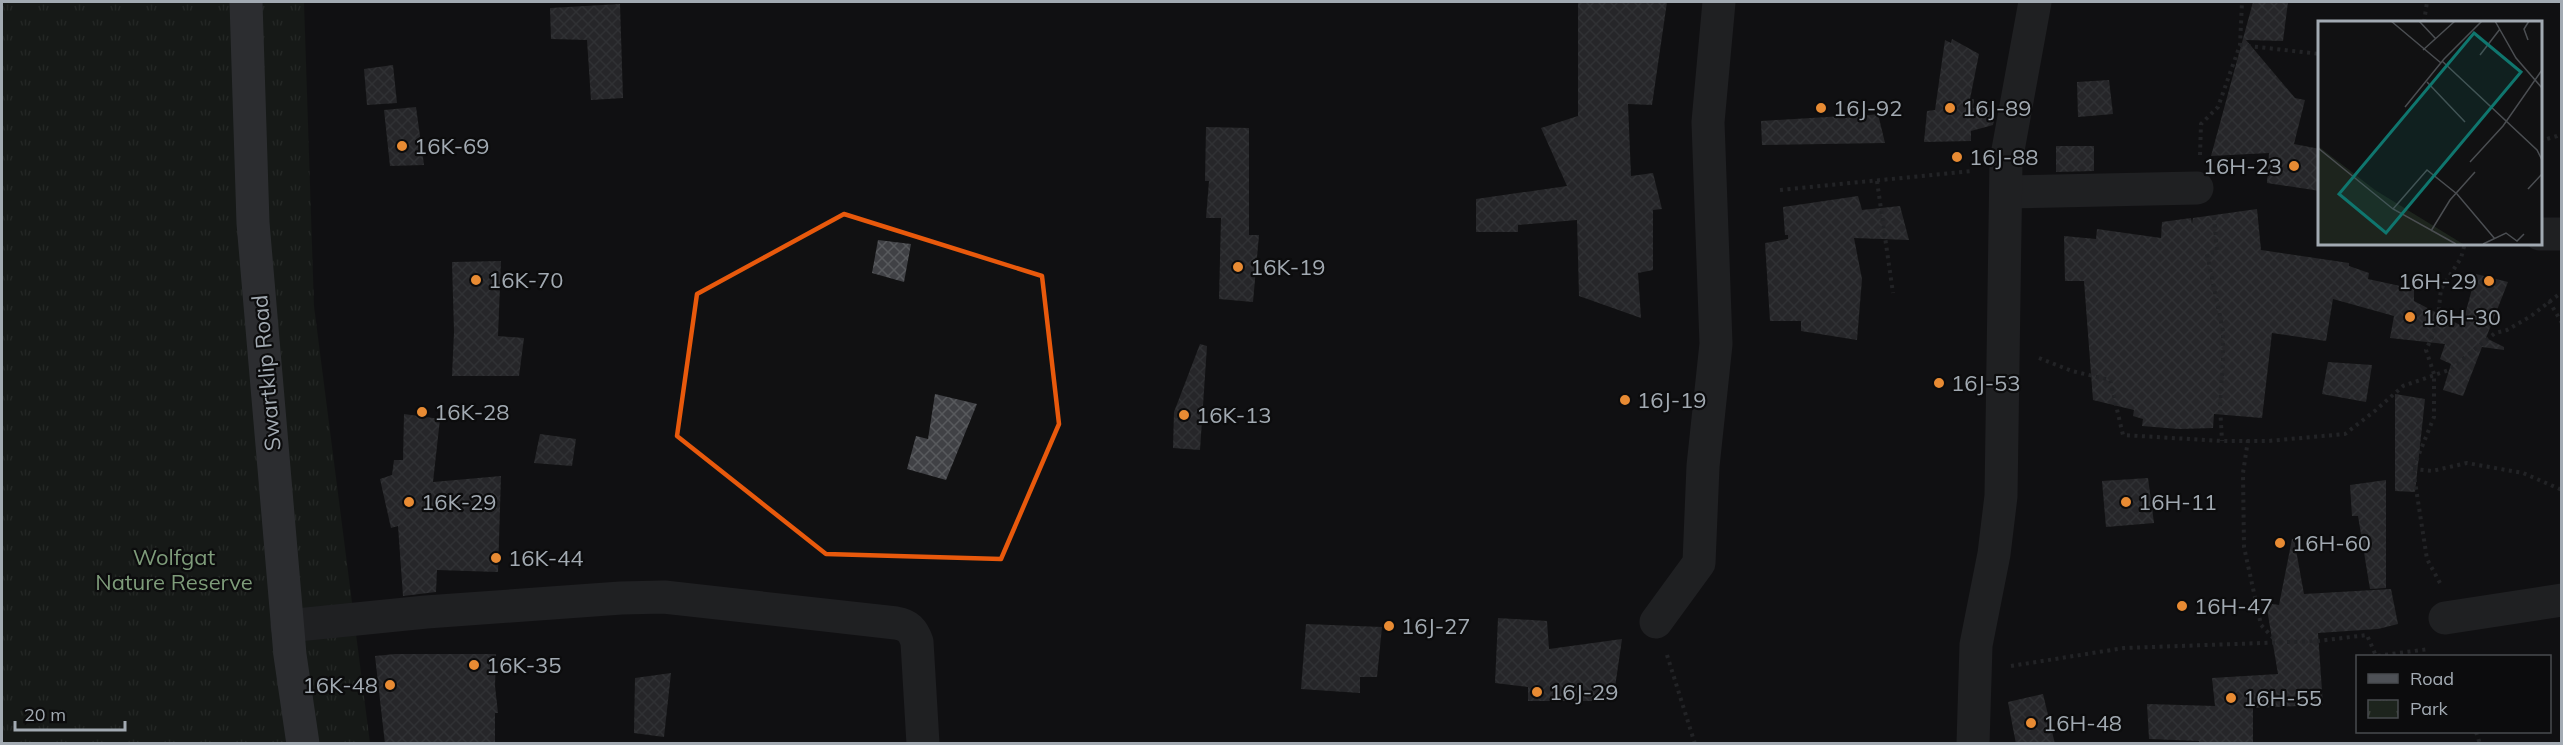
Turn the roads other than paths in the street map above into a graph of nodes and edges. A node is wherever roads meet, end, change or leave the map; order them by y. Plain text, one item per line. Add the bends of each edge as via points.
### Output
1 (246, 2) edge
2 (1719, 2) edge
3 (2035, 2) edge
4 (2006, 180) junction
5 (2197, 188) road end
6 (2542, 234) edge
7 (2562, 234) edge
8 (2562, 600) edge
9 (2445, 618) road end
10 (1656, 622) road end
11 (287, 626) junction
12 (303, 744) edge
13 (922, 744) edge
14 (1973, 744) edge

1 - 11 main road, Swartklip Road via 253,223
2 - 10 street via 1708,122 1716,344 1703,466 1699,564
3 - 4 street
4 - 5 street
4 - 14 street via 2001,496 1976,645
6 - 7 street
8 - 9 street
11 - 12 main road, Swartklip Road
11 - 13 street via 643,597 896,623 914,632

